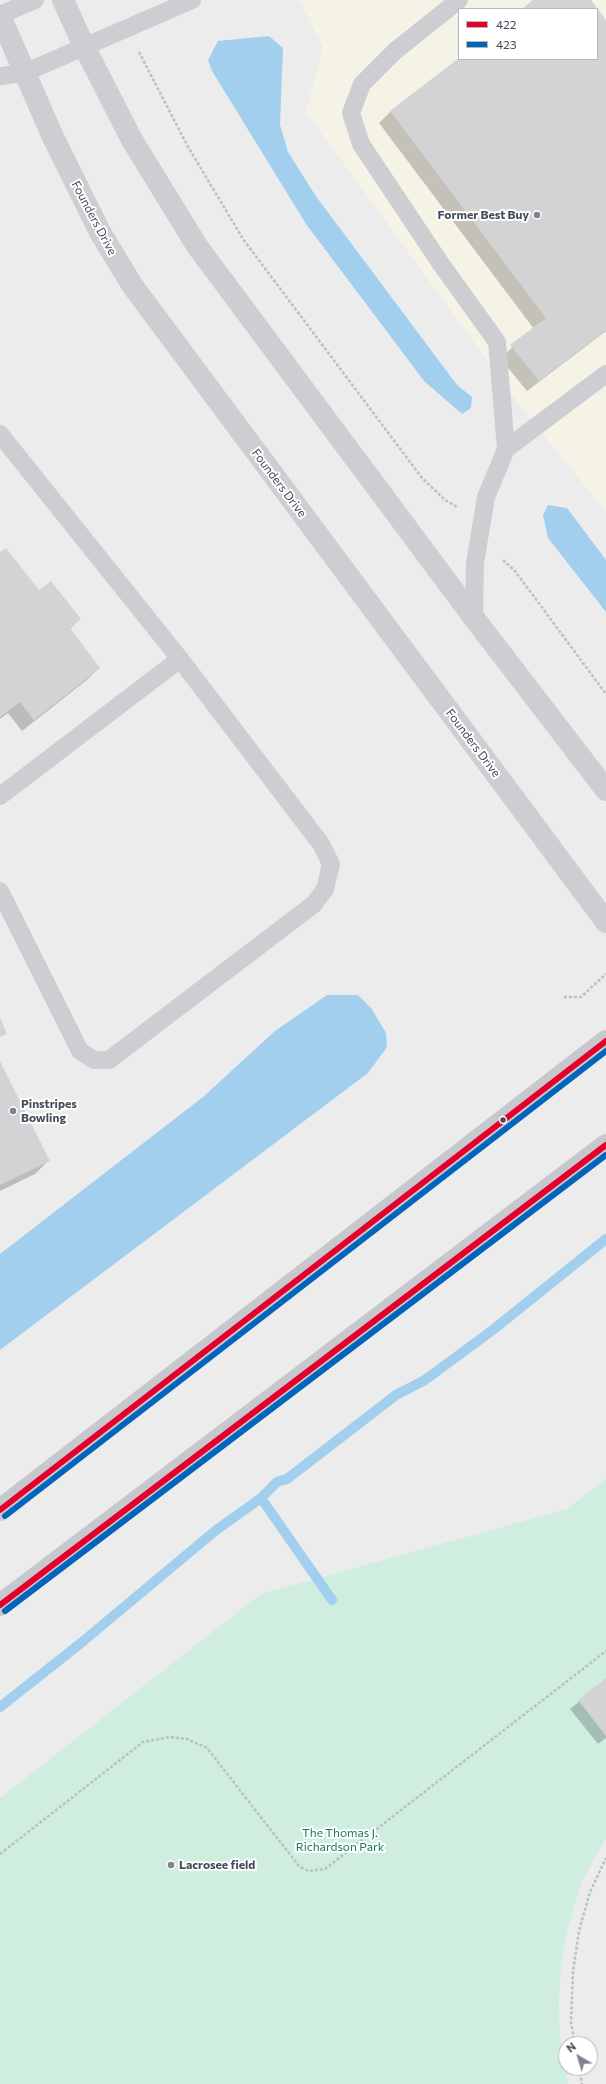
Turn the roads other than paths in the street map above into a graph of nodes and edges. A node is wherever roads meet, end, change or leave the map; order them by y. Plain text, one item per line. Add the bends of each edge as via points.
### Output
1 (35, 0) edge
2 (63, 0) edge
3 (192, 0) edge
4 (460, 0) edge
5 (0, 15) edge
6 (84, 46) junction
7 (24, 73) junction
8 (0, 76) edge
9 (606, 374) edge
10 (0, 434) edge
11 (506, 449) junction
12 (474, 618) junction
13 (180, 659) junction
14 (606, 790) edge
15 (0, 796) edge
16 (0, 891) edge
17 (606, 922) edge
18 (606, 1041) edge
19 (606, 1145) edge
20 (0, 1510) edge
21 (0, 1605) edge

1 - 5 lane
2 - 6 main road
3 - 6 lane
4 - 11 lane via 395,51 362,84 351,113 361,144 497,342
5 - 7 main road, Founders Drive
6 - 7 lane
6 - 12 main road via 132,140 197,246
7 - 8 lane
7 - 17 main road, Founders Drive via 100,232 132,285
9 - 11 lane
10 - 13 lane
11 - 12 lane via 486,497 474,563
12 - 14 main road
13 - 15 lane
13 - 16 lane via 321,844 331,864 325,888 314,904 108,1060 94,1060 80,1051
18 - 20 main road
19 - 21 main road

